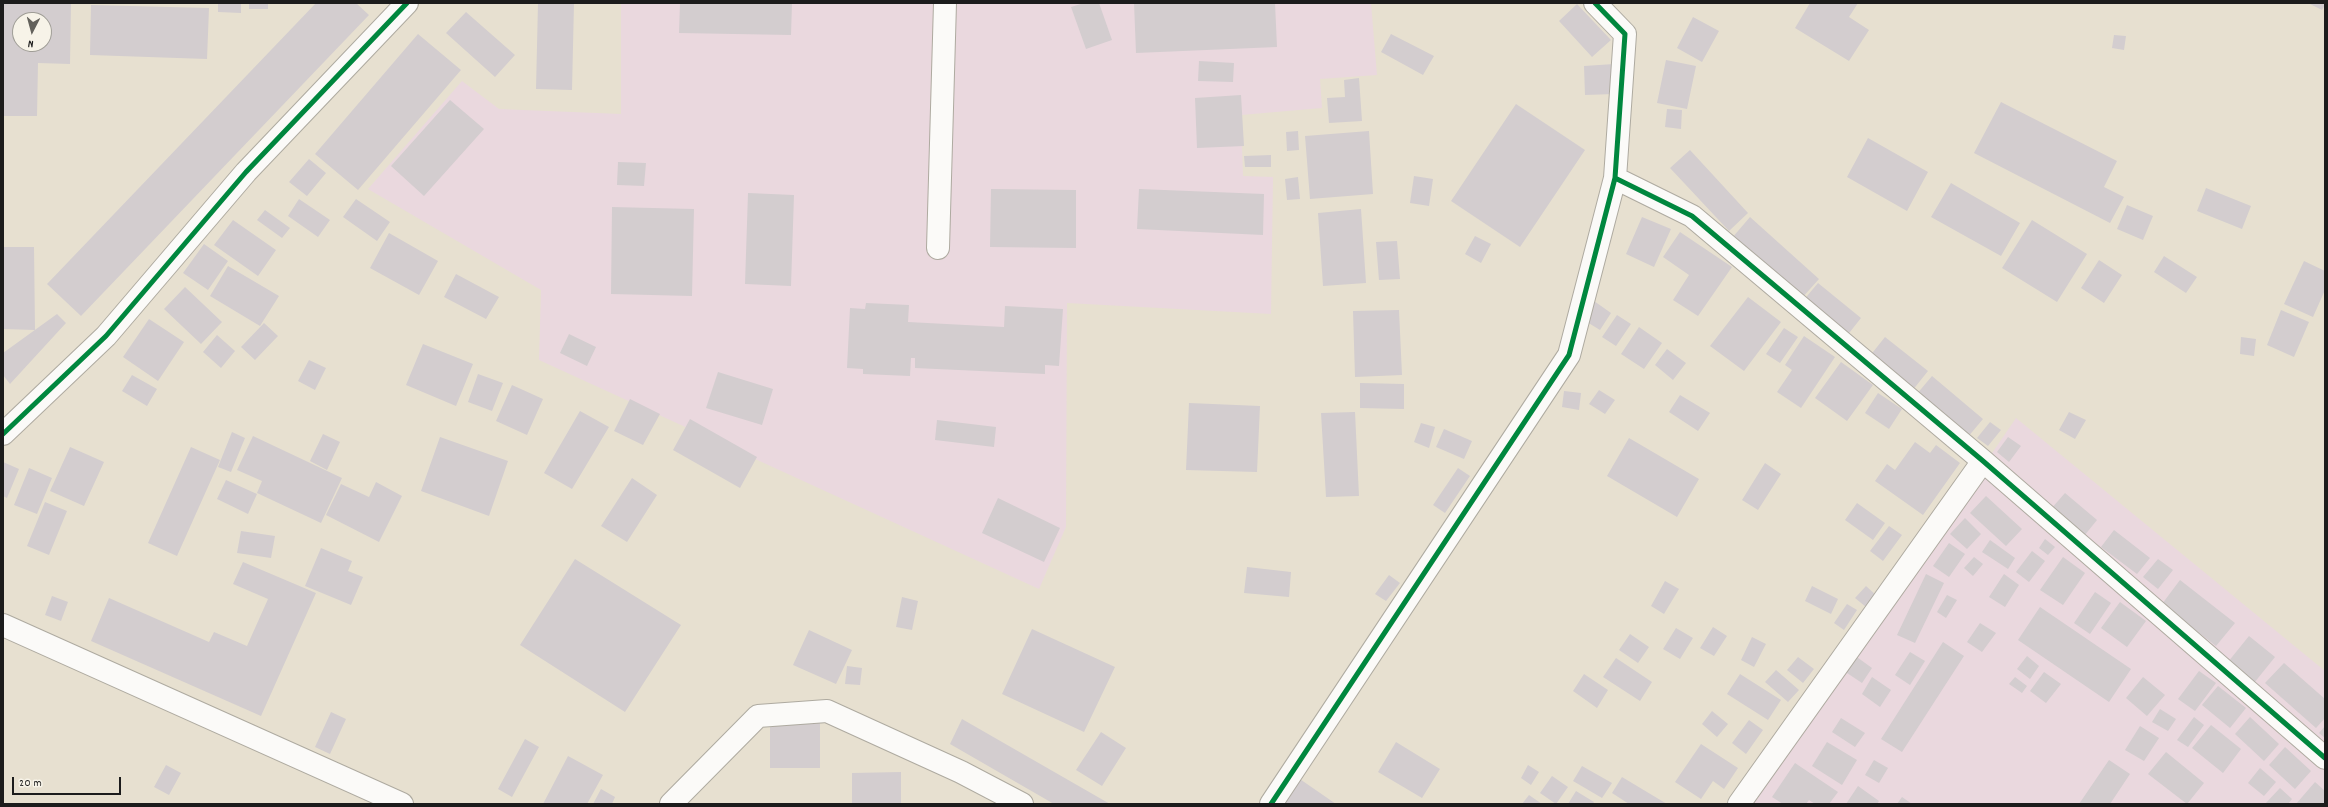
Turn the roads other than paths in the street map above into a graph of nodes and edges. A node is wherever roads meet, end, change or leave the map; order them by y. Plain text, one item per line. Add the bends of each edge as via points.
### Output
1 (407, 3) edge
2 (945, 3) edge
3 (1595, 3) edge
4 (1615, 178) junction
5 (938, 248) dead end
6 (3, 434) edge
7 (1983, 461) junction
8 (3, 625) edge
9 (2325, 758) edge
10 (402, 804) edge
11 (671, 804) edge
12 (1022, 804) edge
13 (1271, 804) edge
14 (1739, 804) edge

1 - 6 street via 246,172 106,336
2 - 5 street
3 - 4 street via 1625,34
4 - 7 street via 1692,216
4 - 13 street via 1569,355
7 - 9 street
7 - 14 street
8 - 10 street
11 - 12 street via 758,716 827,711 961,772

